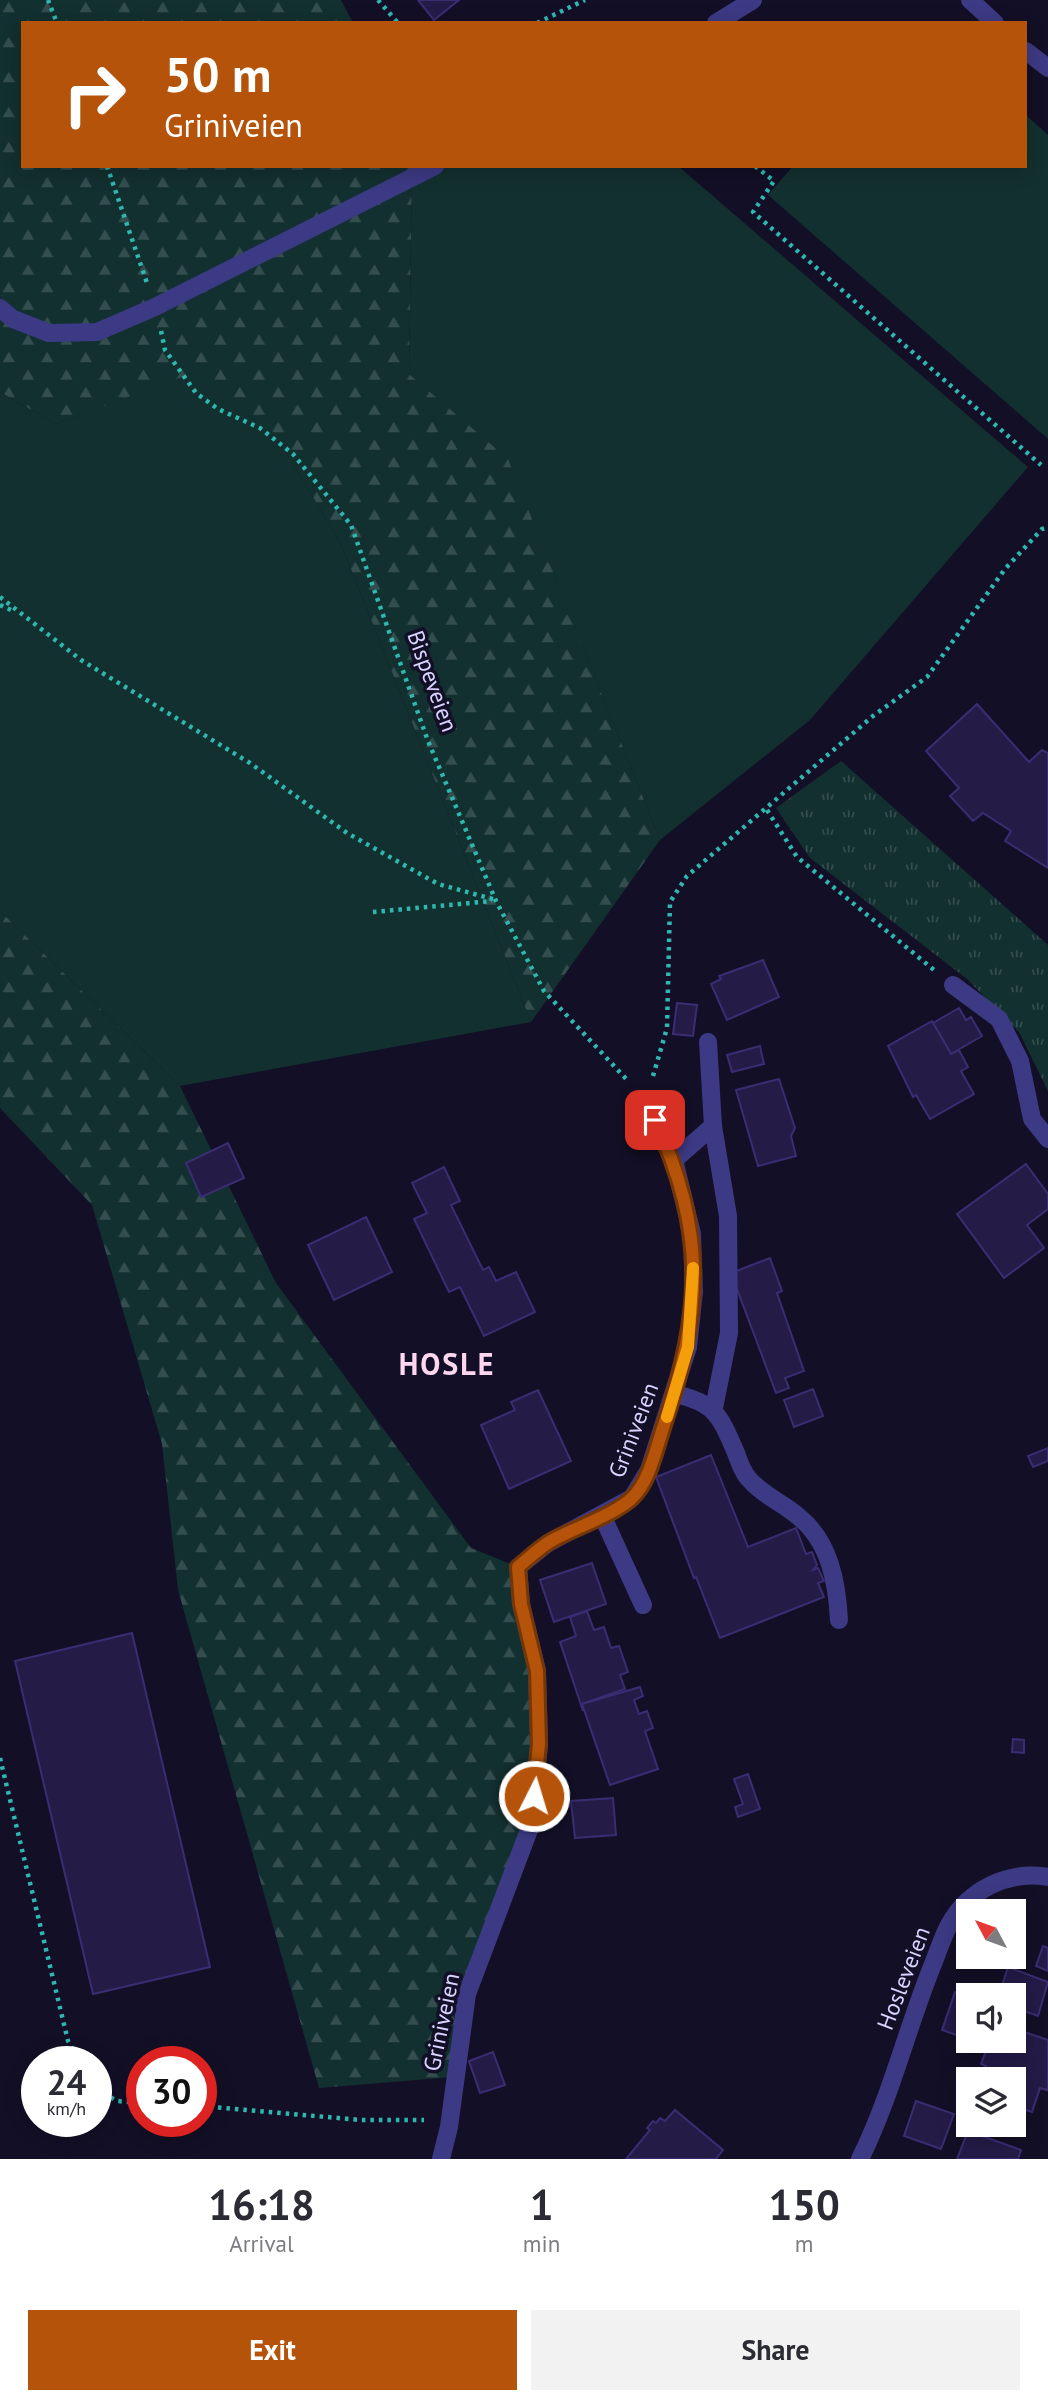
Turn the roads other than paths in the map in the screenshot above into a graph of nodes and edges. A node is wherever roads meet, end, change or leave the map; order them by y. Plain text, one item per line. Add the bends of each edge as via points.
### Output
1 (753, 0) edge
2 (970, 0) edge
3 (719, 21) edge
4 (993, 21) edge
5 (1027, 52) edge
6 (1048, 68) edge
7 (431, 168) edge
8 (0, 308) edge
9 (953, 985) road end
10 (708, 1042) dead end
11 (646, 1100) road end
12 (713, 1126) junction
13 (1048, 1139) edge
14 (674, 1160) junction
15 (675, 1394) junction
16 (714, 1408) junction
17 (602, 1515) junction
18 (643, 1605) dead end
19 (839, 1620) dead end
20 (1048, 1877) edge
21 (441, 2159) edge
22 (860, 2159) edge

1 - 3 street
2 - 4 street
5 - 6 street
7 - 8 street via 97,332 49,333 13,319
9 - 13 street via 999,1019 1020,1061 1032,1119
10 - 12 street
11 - 14 street, Griniveien
12 - 14 street
12 - 16 street via 728,1216 729,1333
14 - 15 street, Griniveien via 692,1234 694,1292 688,1347
15 - 16 street
15 - 17 street, Griniveien via 638,1489 632,1498
16 - 19 street via 746,1476 817,1537 837,1579
17 - 18 street
17 - 21 street, Griniveien via 548,1543 518,1567 521,1604 537,1671 539,1744 532,1822 467,1994
20 - 22 street, Hosleveien via 1029,1874 1000,1880 977,1894 950,1923

